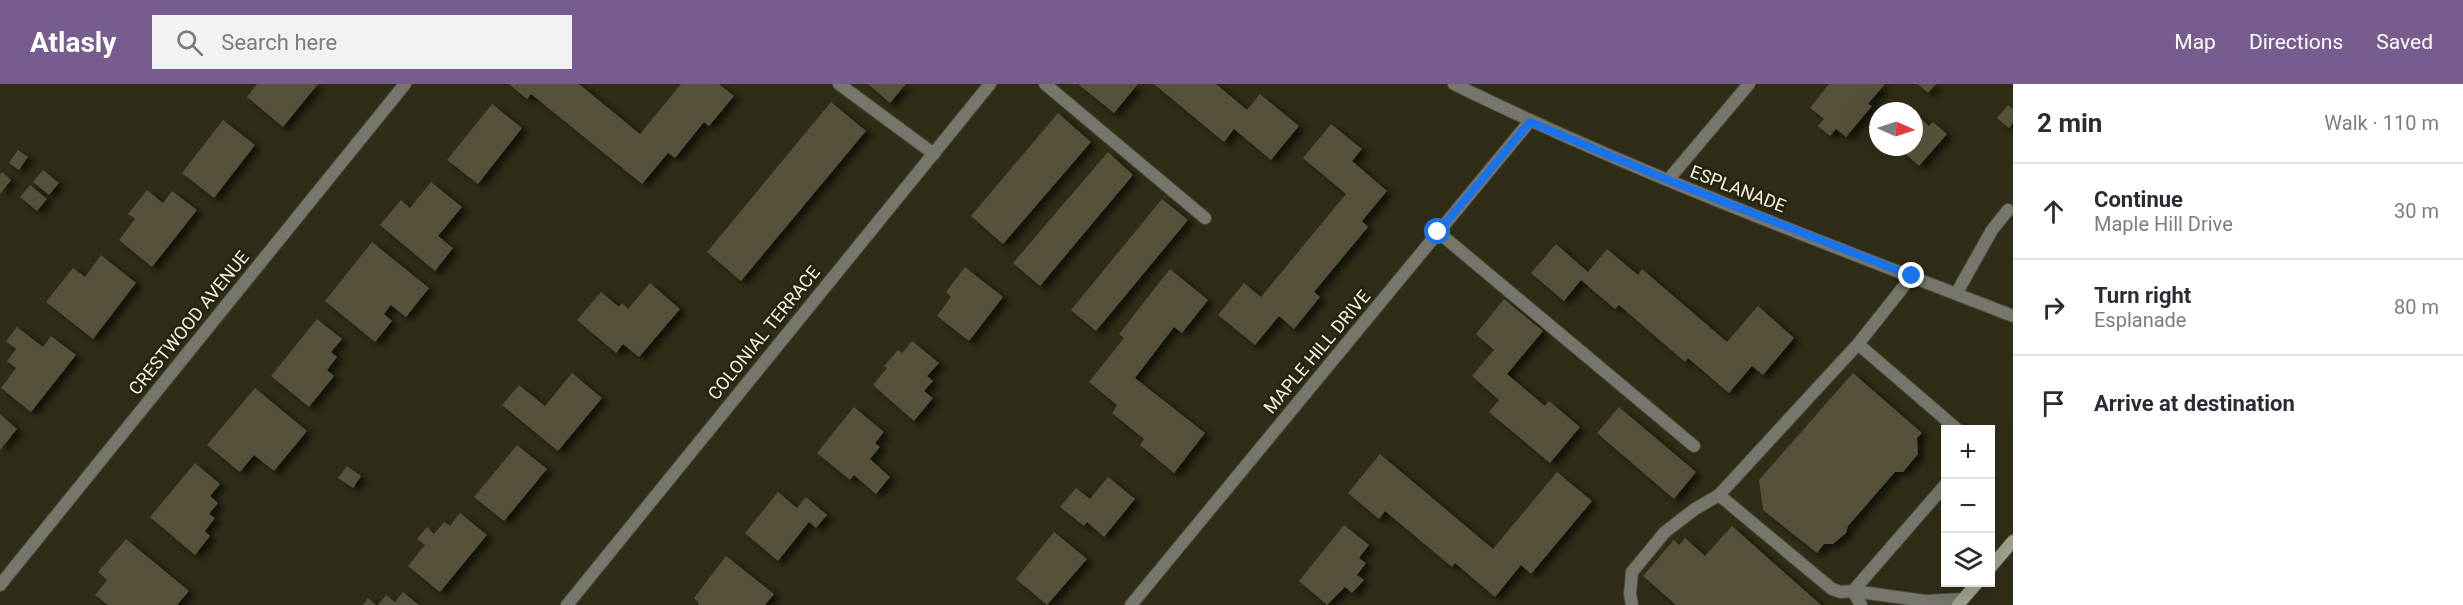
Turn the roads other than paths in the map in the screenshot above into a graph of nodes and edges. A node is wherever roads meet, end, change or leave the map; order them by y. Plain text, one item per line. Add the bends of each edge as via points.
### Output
1 (405, 84) edge
2 (839, 84) edge
3 (990, 84) edge
4 (1046, 84) edge
5 (1454, 84) edge
6 (1749, 84) edge
7 (1530, 122) junction
8 (934, 154) junction
9 (1668, 180) junction
10 (2008, 210) dead end
11 (1205, 218) dead end
12 (1438, 232) junction
13 (1912, 276) junction
14 (1956, 294) junction
15 (2013, 316) edge
16 (1858, 344) junction
17 (1953, 425) edge
18 (1694, 447) dead end
19 (1941, 490) edge
20 (1719, 495) junction
21 (2013, 541) edge
22 (1995, 562) edge
23 (0, 585) edge
24 (1974, 587) edge
25 (1853, 591) junction
26 (1961, 602) edge
27 (567, 605) edge
28 (1131, 605) edge
29 (1632, 605) edge
30 (1862, 605) edge

1 - 23 street, CRESTWOOD AVENUE
2 - 8 street
3 - 8 street, COLONIAL TERRACE
4 - 11 street
5 - 7 street, ESPLANADE
6 - 9 street
7 - 9 street, ESPLANADE
7 - 12 street, MAPLE HILL DRIVE
8 - 27 street, COLONIAL TERRACE
9 - 13 street, ESPLANADE
10 - 14 street via 1992,230
12 - 18 street
12 - 28 street, MAPLE HILL DRIVE
13 - 14 street, ESPLANADE
13 - 16 street
14 - 15 street, ESPLANADE
16 - 17 street
16 - 20 street
19 - 25 street
20 - 25 street via 1832,589
20 - 29 street via 1665,532 1632,572
21 - 22 main road
24 - 26 main road
25 - 26 street
25 - 30 street

